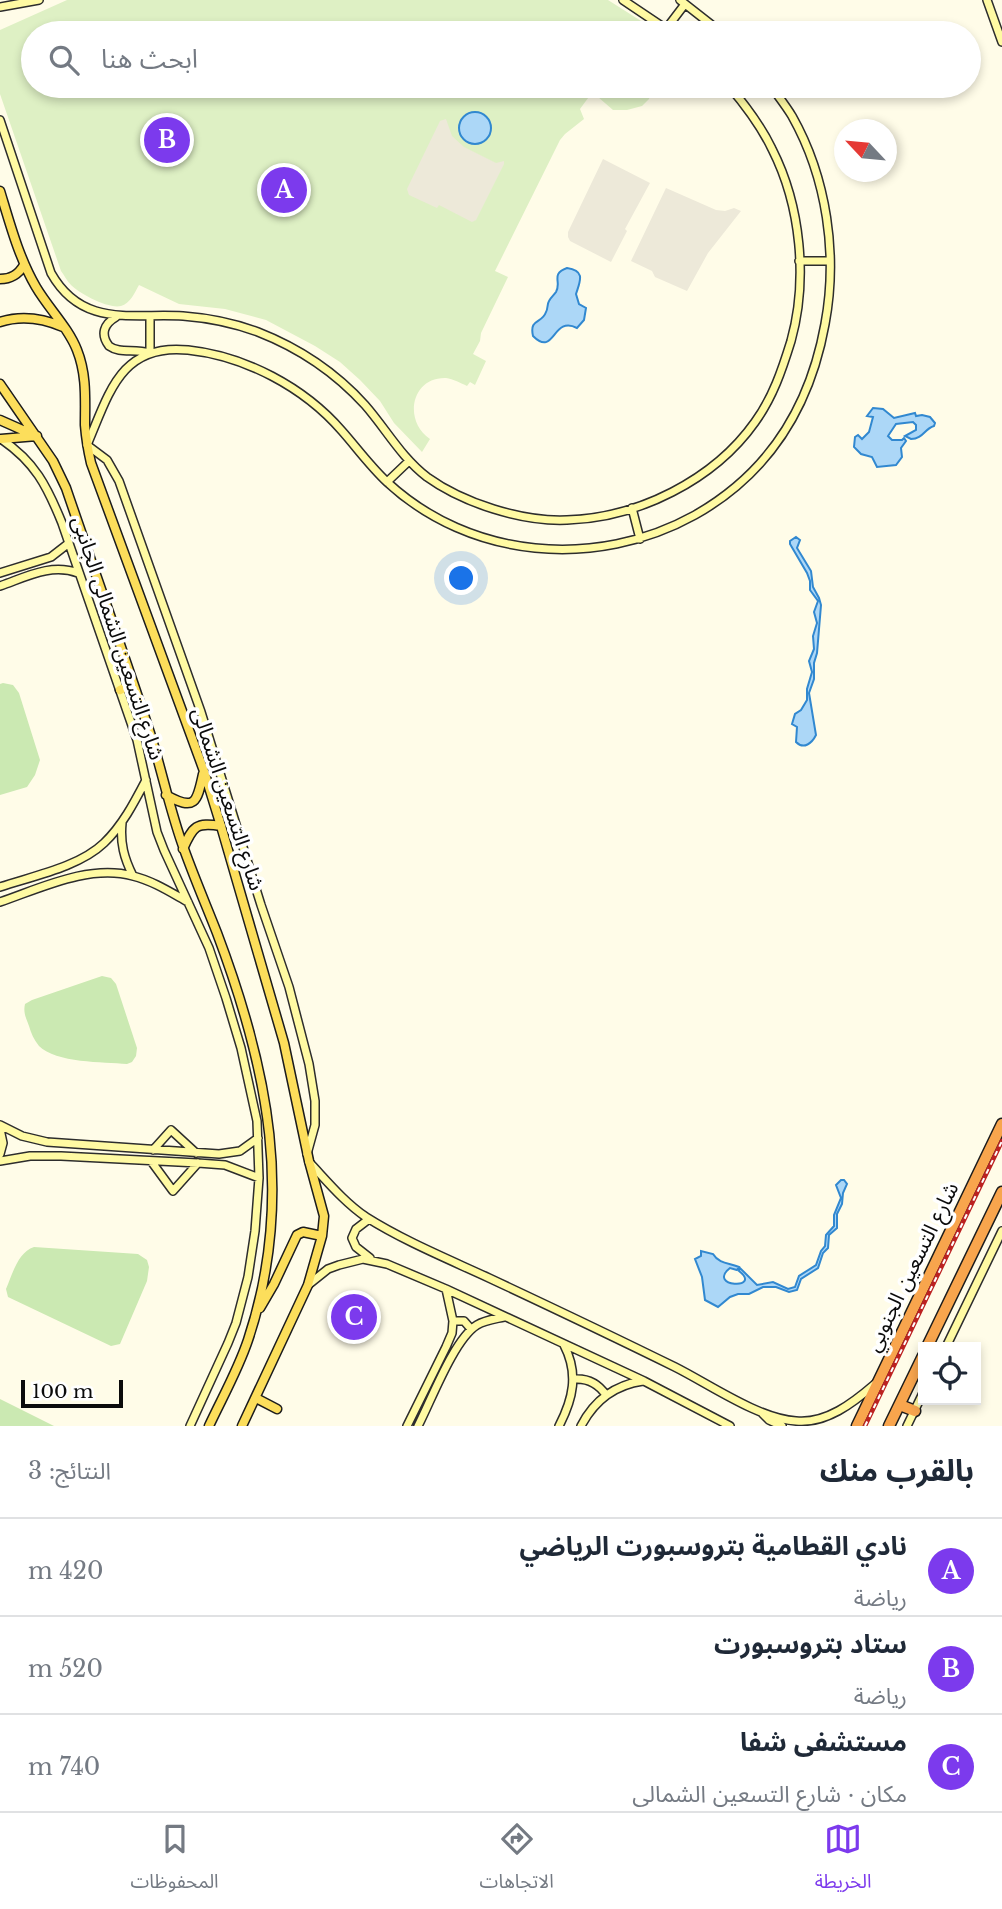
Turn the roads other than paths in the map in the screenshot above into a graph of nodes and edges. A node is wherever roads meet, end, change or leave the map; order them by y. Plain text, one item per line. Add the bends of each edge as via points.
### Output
1 (39, 0) edge
2 (623, 0) edge
3 (987, 0) edge
4 (683, 2) edge
5 (0, 7) edge
6 (654, 21) edge
7 (674, 21) edge
8 (707, 21) edge
9 (1002, 42) edge
10 (739, 98) edge
11 (779, 98) edge
12 (0, 120) edge
13 (0, 191) edge
14 (799, 261) junction
15 (830, 261) junction
16 (24, 264) junction
17 (0, 279) edge
18 (116, 316) junction
19 (150, 316) junction
20 (0, 322) edge
21 (66, 328) junction
22 (150, 353) junction
23 (0, 384) edge
24 (0, 420) edge
25 (37, 436) junction
26 (1, 439) edge
27 (87, 445) junction
28 (409, 461) junction
29 (387, 482) junction
30 (632, 508) junction
31 (640, 538) junction
32 (69, 543) junction
33 (0, 572) edge
34 (78, 573) junction
35 (0, 586) edge
36 (133, 684) junction
37 (120, 690) junction
38 (204, 771) junction
39 (146, 780) junction
40 (166, 795) junction
41 (122, 822) junction
42 (221, 826) junction
43 (183, 849) junction
44 (63, 866) junction
45 (133, 876) junction
46 (68, 879) junction
47 (0, 887) edge
48 (0, 902) edge
49 (189, 902) junction
50 (0, 1127) edge
51 (1000, 1130) edge
52 (258, 1138) junction
53 (153, 1150) junction
54 (0, 1153) edge
55 (196, 1153) junction
56 (308, 1158) junction
57 (0, 1161) edge
58 (151, 1161) junction
59 (198, 1163) junction
60 (259, 1178) junction
61 (1002, 1192) edge
62 (369, 1219) junction
63 (1002, 1231) edge
64 (323, 1236) junction
65 (371, 1259) junction
66 (308, 1285) junction
67 (446, 1289) junction
68 (255, 1315) junction
69 (505, 1317) junction
70 (453, 1321) junction
71 (471, 1329) junction
72 (929, 1342) edge
73 (948, 1342) edge
74 (564, 1345) junction
75 (918, 1367) edge
76 (573, 1379) junction
77 (644, 1381) junction
78 (878, 1381) junction
79 (424, 1392) junction
80 (606, 1395) junction
81 (433, 1396) junction
82 (256, 1398) junction
83 (918, 1404) edge
84 (900, 1405) junction
85 (277, 1409) dead end
86 (760, 1410) junction
87 (915, 1411) junction
88 (190, 1426) edge
89 (209, 1426) edge
90 (242, 1426) edge
91 (407, 1426) edge
92 (418, 1426) edge
93 (559, 1426) edge
94 (581, 1426) edge
95 (730, 1426) edge
96 (782, 1426) edge
97 (857, 1426) edge
98 (889, 1426) edge
99 (907, 1426) edge

1 - 5 street
2 - 6 street
3 - 9 street
4 - 7 street
4 - 8 street
10 - 14 street via 774,152 791,201
11 - 15 street via 811,160 826,213
12 - 18 street via 51,274 71,299
13 - 16 main road, شارع التسعين الشمالى
14 - 15 street
14 - 30 street via 792,337 774,391 753,425 712,467 674,491
15 - 31 street via 829,304 815,368 784,433 757,467 722,497 683,522
16 - 17 main road via 15,276
16 - 21 main road, شارع التسعين الشمالى via 44,301
18 - 19 street
18 - 22 street via 104,330 109,346
19 - 22 street
19 - 28 street via 233,324 296,350 350,390
20 - 21 main road via 34,318
21 - 27 main road, شارع التسعين الشمالى via 83,371
22 - 27 street via 134,361 117,380
22 - 29 street via 169,349 204,352 270,376 330,418
23 - 25 main road
24 - 25 main road
25 - 26 main road
25 - 36 main road via 66,488
26 - 32 street, شارع التسعين الشمالى الجانبى via 24,456 42,478
27 - 38 main road, شارع التسعين الشمالى
27 - 56 street via 107,460 119,481 201,712 289,987 315,1101
28 - 29 street
28 - 30 street via 460,496 532,517 591,518
29 - 31 street via 442,521 506,544 573,550
30 - 31 street
32 - 33 street via 51,557
32 - 34 street, شارع التسعين الشمالى الجانبى
34 - 35 street via 47,570
34 - 37 street, شارع التسعين الشمالى الجانبى
36 - 37 main road
36 - 40 main road
37 - 39 street, شارع التسعين الشمالى الجانبى
38 - 40 main road via 192,803 180,803
38 - 42 main road, شارع التسعين الشمالى
39 - 41 street
39 - 49 street, شارع التسعين الشمالى الجانبى via 157,832
40 - 43 main road
41 - 44 street via 92,853
41 - 45 street via 122,851
42 - 43 main road via 197,826
42 - 56 main road, شارع التسعين الشمالى via 284,1043
43 - 68 main road via 218,934 249,1032 266,1106 272,1219
44 - 46 street
44 - 47 street
45 - 46 street via 109,872
45 - 49 street
46 - 48 street
49 - 52 street, شارع التسعين الشمالى الجانبى via 209,947 241,1048
50 - 53 street via 47,1142
50 - 54 street via 4,1143
51 - 78 highway, شارع التسعين الجنوبي
52 - 55 street via 230,1153
52 - 60 street, شارع التسعين الشمالى الجانبى
53 - 55 street
53 - 55 street via 171,1130
56 - 62 street
56 - 64 main road, شارع التسعين الشمالى via 324,1216
57 - 58 street via 30,1156
58 - 59 street
58 - 59 street via 173,1191
59 - 60 street via 225,1165
60 - 88 street, شارع التسعين الشمالى الجانبى via 252,1255 239,1313
61 - 72 highway
62 - 65 street via 352,1238
62 - 86 street
63 - 73 street
64 - 66 main road, شارع التسعين الشمالى
64 - 68 main road via 297,1235
65 - 66 street via 328,1269
65 - 67 street
66 - 82 main road, شارع التسعين الشمالى
67 - 69 street
67 - 70 street
68 - 89 main road via 244,1352
69 - 71 street
69 - 74 street
70 - 71 street via 464,1321
70 - 79 street via 450,1338
71 - 81 street
74 - 76 street
74 - 77 street
75 - 84 highway
76 - 80 street via 593,1382
76 - 93 street via 569,1405
77 - 80 street
77 - 95 street
78 - 86 street via 851,1404 820,1419 797,1422
78 - 97 highway, شارع التسعين الجنوبي
79 - 81 street
79 - 91 street
80 - 94 street
81 - 92 street
82 - 85 main road
82 - 90 main road, شارع التسعين الشمالى
83 - 87 street
84 - 87 highway
84 - 98 highway
86 - 96 street
87 - 99 street

